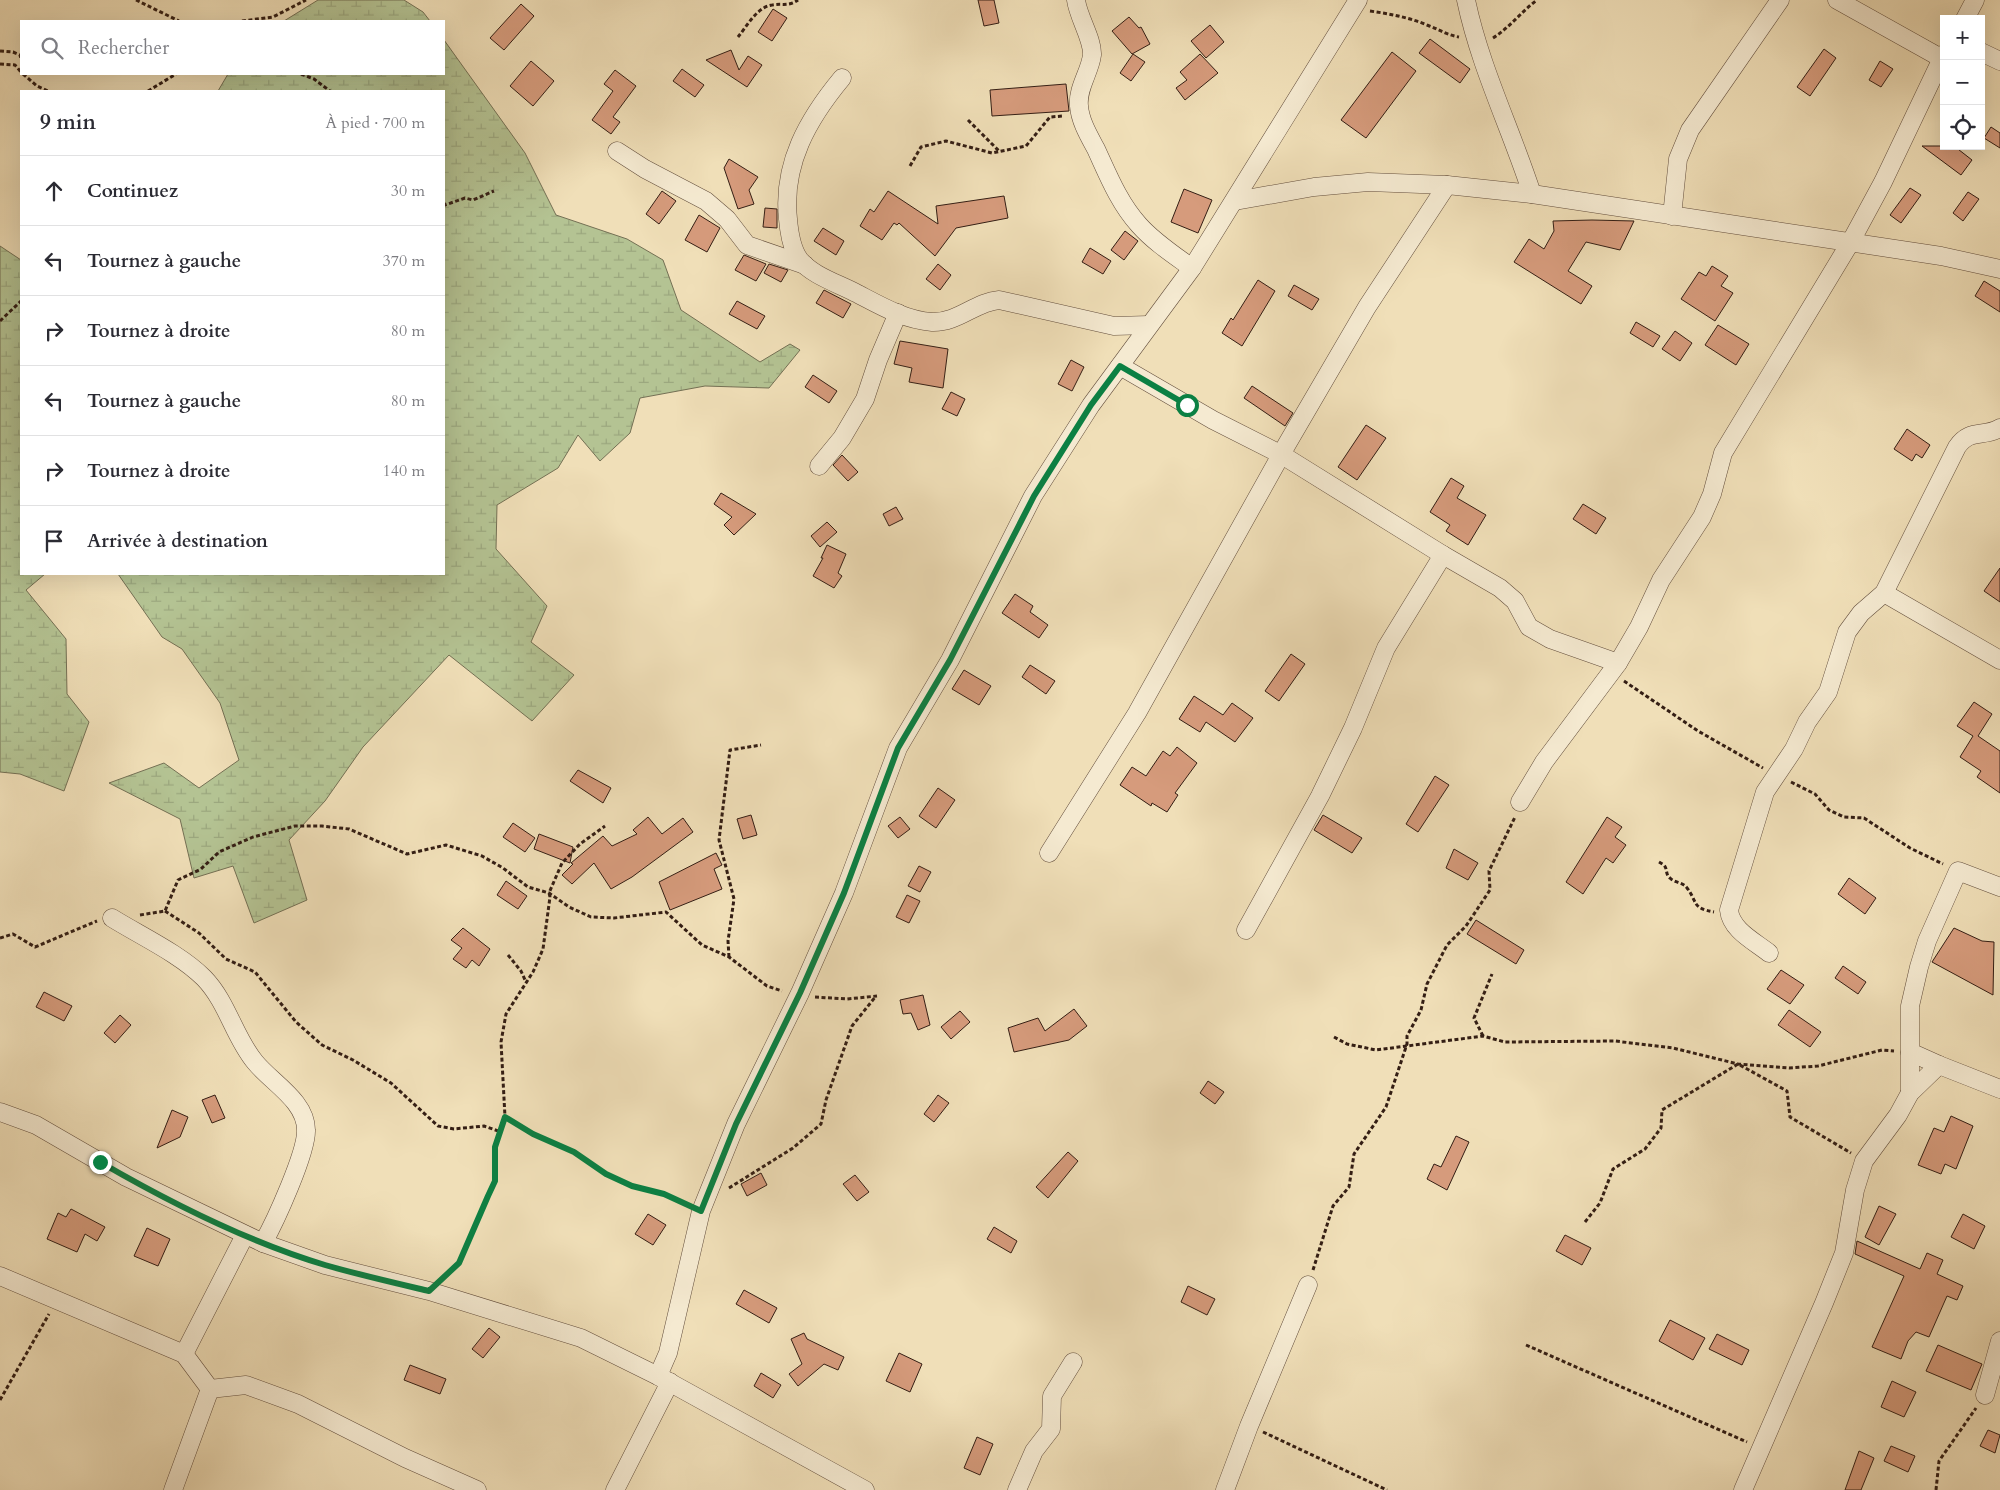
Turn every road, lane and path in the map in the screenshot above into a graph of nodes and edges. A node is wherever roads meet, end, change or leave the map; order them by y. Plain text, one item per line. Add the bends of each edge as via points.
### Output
1 (136, 0) edge
2 (306, 0) edge
3 (798, 0) edge
4 (1076, 0) edge
5 (1466, 0) edge
6 (1537, 0) edge
7 (1780, 0) edge
8 (1837, 0) edge
9 (1975, 0) edge
10 (1355, 4) edge
11 (1967, 15) edge
12 (177, 20) edge
13 (250, 20) edge
14 (738, 37) dead end
15 (1475, 40) junction
16 (0, 51) edge
17 (1985, 54) edge
18 (20, 55) edge
19 (1940, 55) edge
20 (1940, 60) edge
21 (2000, 61) edge
22 (0, 64) edge
23 (20, 70) edge
24 (25, 75) edge
25 (174, 75) edge
26 (304, 75) edge
27 (842, 78) dead end
28 (47, 90) edge
29 (150, 90) edge
30 (329, 90) edge
31 (1081, 116) junction
32 (968, 120) dead end
33 (617, 151) dead end
34 (999, 151) junction
35 (910, 166) dead end
36 (1447, 186) junction
37 (494, 190) dead end
38 (1532, 194) junction
39 (1235, 201) junction
40 (445, 204) edge
41 (1672, 216) junction
42 (1850, 243) junction
43 (805, 265) junction
44 (1192, 268) junction
45 (2000, 269) edge
46 (20, 302) edge
47 (898, 313) junction
48 (0, 320) edge
49 (1149, 326) junction
50 (1120, 366) junction
51 (2000, 428) edge
52 (1282, 455) junction
53 (819, 466) dead end
54 (1443, 555) junction
55 (1884, 593) junction
56 (2000, 660) edge
57 (1615, 668) junction
58 (762, 745) dead end
59 (1776, 775) junction
60 (1520, 802) joint
61 (605, 826) dead end
62 (1049, 852) dead end
63 (1659, 862) dead end
64 (1958, 871) junction
65 (2000, 887) edge
66 (549, 893) junction
67 (1729, 910) junction
68 (165, 911) junction
69 (138, 915) dead end
70 (112, 918) joint
71 (1246, 930) dead end
72 (0, 938) edge
73 (1769, 952) dead end
74 (508, 955) dead end
75 (729, 956) junction
76 (1492, 974) dead end
77 (526, 983) junction
78 (800, 993) junction
79 (1483, 1036) junction
80 (1334, 1037) dead end
81 (1407, 1044) junction
82 (1910, 1052) junction
83 (1738, 1064) junction
84 (1939, 1065) junction
85 (2000, 1089) edge
86 (1910, 1093) junction
87 (0, 1112) edge
88 (505, 1117) junction
89 (501, 1132) junction
90 (1864, 1162) junction
91 (725, 1190) dead end
92 (701, 1211) junction
93 (1585, 1222) dead end
94 (245, 1235) junction
95 (263, 1243) junction
96 (0, 1276) edge
97 (1308, 1285) joint
98 (429, 1291) junction
99 (57, 1301) junction
100 (2000, 1341) edge
101 (1526, 1345) dead end
102 (184, 1354) junction
103 (1073, 1362) dead end
104 (664, 1379) junction
105 (210, 1389) junction
106 (1985, 1395) joint
107 (0, 1400) edge
108 (1249, 1426) junction
109 (1761, 1448) junction
110 (173, 1490) edge
111 (477, 1490) edge
112 (615, 1490) edge
113 (865, 1490) edge
114 (1017, 1490) edge
115 (1225, 1490) edge
116 (1387, 1490) edge
117 (1743, 1490) edge
118 (1936, 1490) edge

1 - 12 path
2 - 13 path via 273,17
3 - 14 path via 790,5 771,5 762,9
4 - 31 street via 1092,55 1080,92
5 - 15 street
6 - 15 path via 1503,32
7 - 41 street via 1690,130 1678,159
8 - 19 street
9 - 11 street
10 - 15 path via 1399,15 1446,34
10 - 39 street
15 - 38 street
16 - 18 path
17 - 21 street
20 - 42 street via 1883,182
22 - 23 path via 15,66
24 - 28 path
25 - 29 path
26 - 30 path
27 - 43 street via 807,126 789,173 789,228 796,254
31 - 34 path via 1050,117 1026,146
31 - 44 street via 1128,212
32 - 34 path
33 - 43 street via 645,170 706,201 727,219 747,245
34 - 35 path via 992,153 946,141 920,147
36 - 38 street
36 - 39 street via 1368,182 1314,187
36 - 52 street via 1367,307
37 - 40 path via 473,200 465,198
38 - 41 street
39 - 44 street
41 - 42 street
42 - 45 street via 1941,256
42 - 57 street via 1723,453 1702,517 1661,580
43 - 47 street
44 - 49 street
46 - 48 path
47 - 49 street via 938,322 999,300 1114,326
47 - 53 street via 865,399 842,438
49 - 50 street
50 - 52 street via 1213,420
50 - 78 street via 1091,405 1034,496 950,660 898,748 859,856
51 - 55 street via 1970,435 1961,441
52 - 54 street
52 - 62 street via 1137,713
54 - 57 street via 1500,588 1515,601 1529,627
54 - 71 street via 1386,648 1320,796
55 - 56 street
55 - 59 street via 1861,613 1847,632 1828,692
57 - 59 path via 1698,731
57 - 60 street via 1544,762
58 - 75 path via 730,750 726,772 719,840 734,899
59 - 64 path via 1815,794 1829,810 1844,817 1864,818 1910,848
59 - 67 street via 1761,801
60 - 81 path via 1489,871 1490,890 1466,926 1447,945 1427,984 1421,1010 1407,1036
61 - 66 path via 580,844 562,863
63 - 67 path via 1671,879 1689,889 1690,896 1703,910 1719,913
64 - 65 street
64 - 82 street via 1919,967 1910,1006
66 - 68 path via 528,887 482,856 446,845 407,854 349,828 295,826 253,837 219,852 200,869 178,880
66 - 75 path via 591,917 614,918 666,912 702,945
66 - 77 path via 543,949
67 - 73 street via 1735,926
68 - 69 path
68 - 89 path via 199,934 226,960 255,972 296,1022 322,1045 391,1082 438,1126 454,1129 484,1126
70 - 72 path via 93,922 35,947 13,934
70 - 95 street via 204,978 222,1002 253,1060 300,1108 307,1132 302,1151 274,1224
74 - 77 path
75 - 78 path via 767,986
76 - 79 path via 1474,1018
77 - 88 path via 506,1014 501,1042
78 - 91 path via 823,999 877,996 852,1026 821,1124 793,1148
78 - 92 street via 736,1124
79 - 81 path
79 - 83 path via 1505,1042 1615,1041 1673,1048
80 - 81 path via 1347,1044 1376,1050
81 - 97 path via 1386,1107 1354,1154 1349,1187 1333,1206
82 - 83 path via 1882,1050 1818,1066 1789,1068
82 - 84 street
82 - 86 street
83 - 90 path via 1787,1091 1790,1117
83 - 93 path via 1662,1110 1661,1128 1645,1149 1613,1169 1600,1203
84 - 85 street
84 - 86 street
86 - 90 street
87 - 94 street via 36,1125 126,1177
88 - 89 path
88 - 92 path via 574,1152 615,1178 664,1194
89 - 98 path via 495,1147 495,1181 459,1263
90 - 109 street via 1844,1253
92 - 104 street
94 - 95 street
94 - 102 street
95 - 98 street via 325,1265
96 - 99 street
97 - 108 street
98 - 104 street via 582,1338
99 - 102 street
99 - 107 path
100 - 106 street
101 - 109 path
102 - 105 street
103 - 114 street via 1052,1396 1052,1429 1034,1451
104 - 112 street
104 - 113 street
105 - 110 street
105 - 111 street via 246,1385 298,1404
106 - 118 path via 1939,1461
108 - 115 street
108 - 116 path
109 - 117 street

